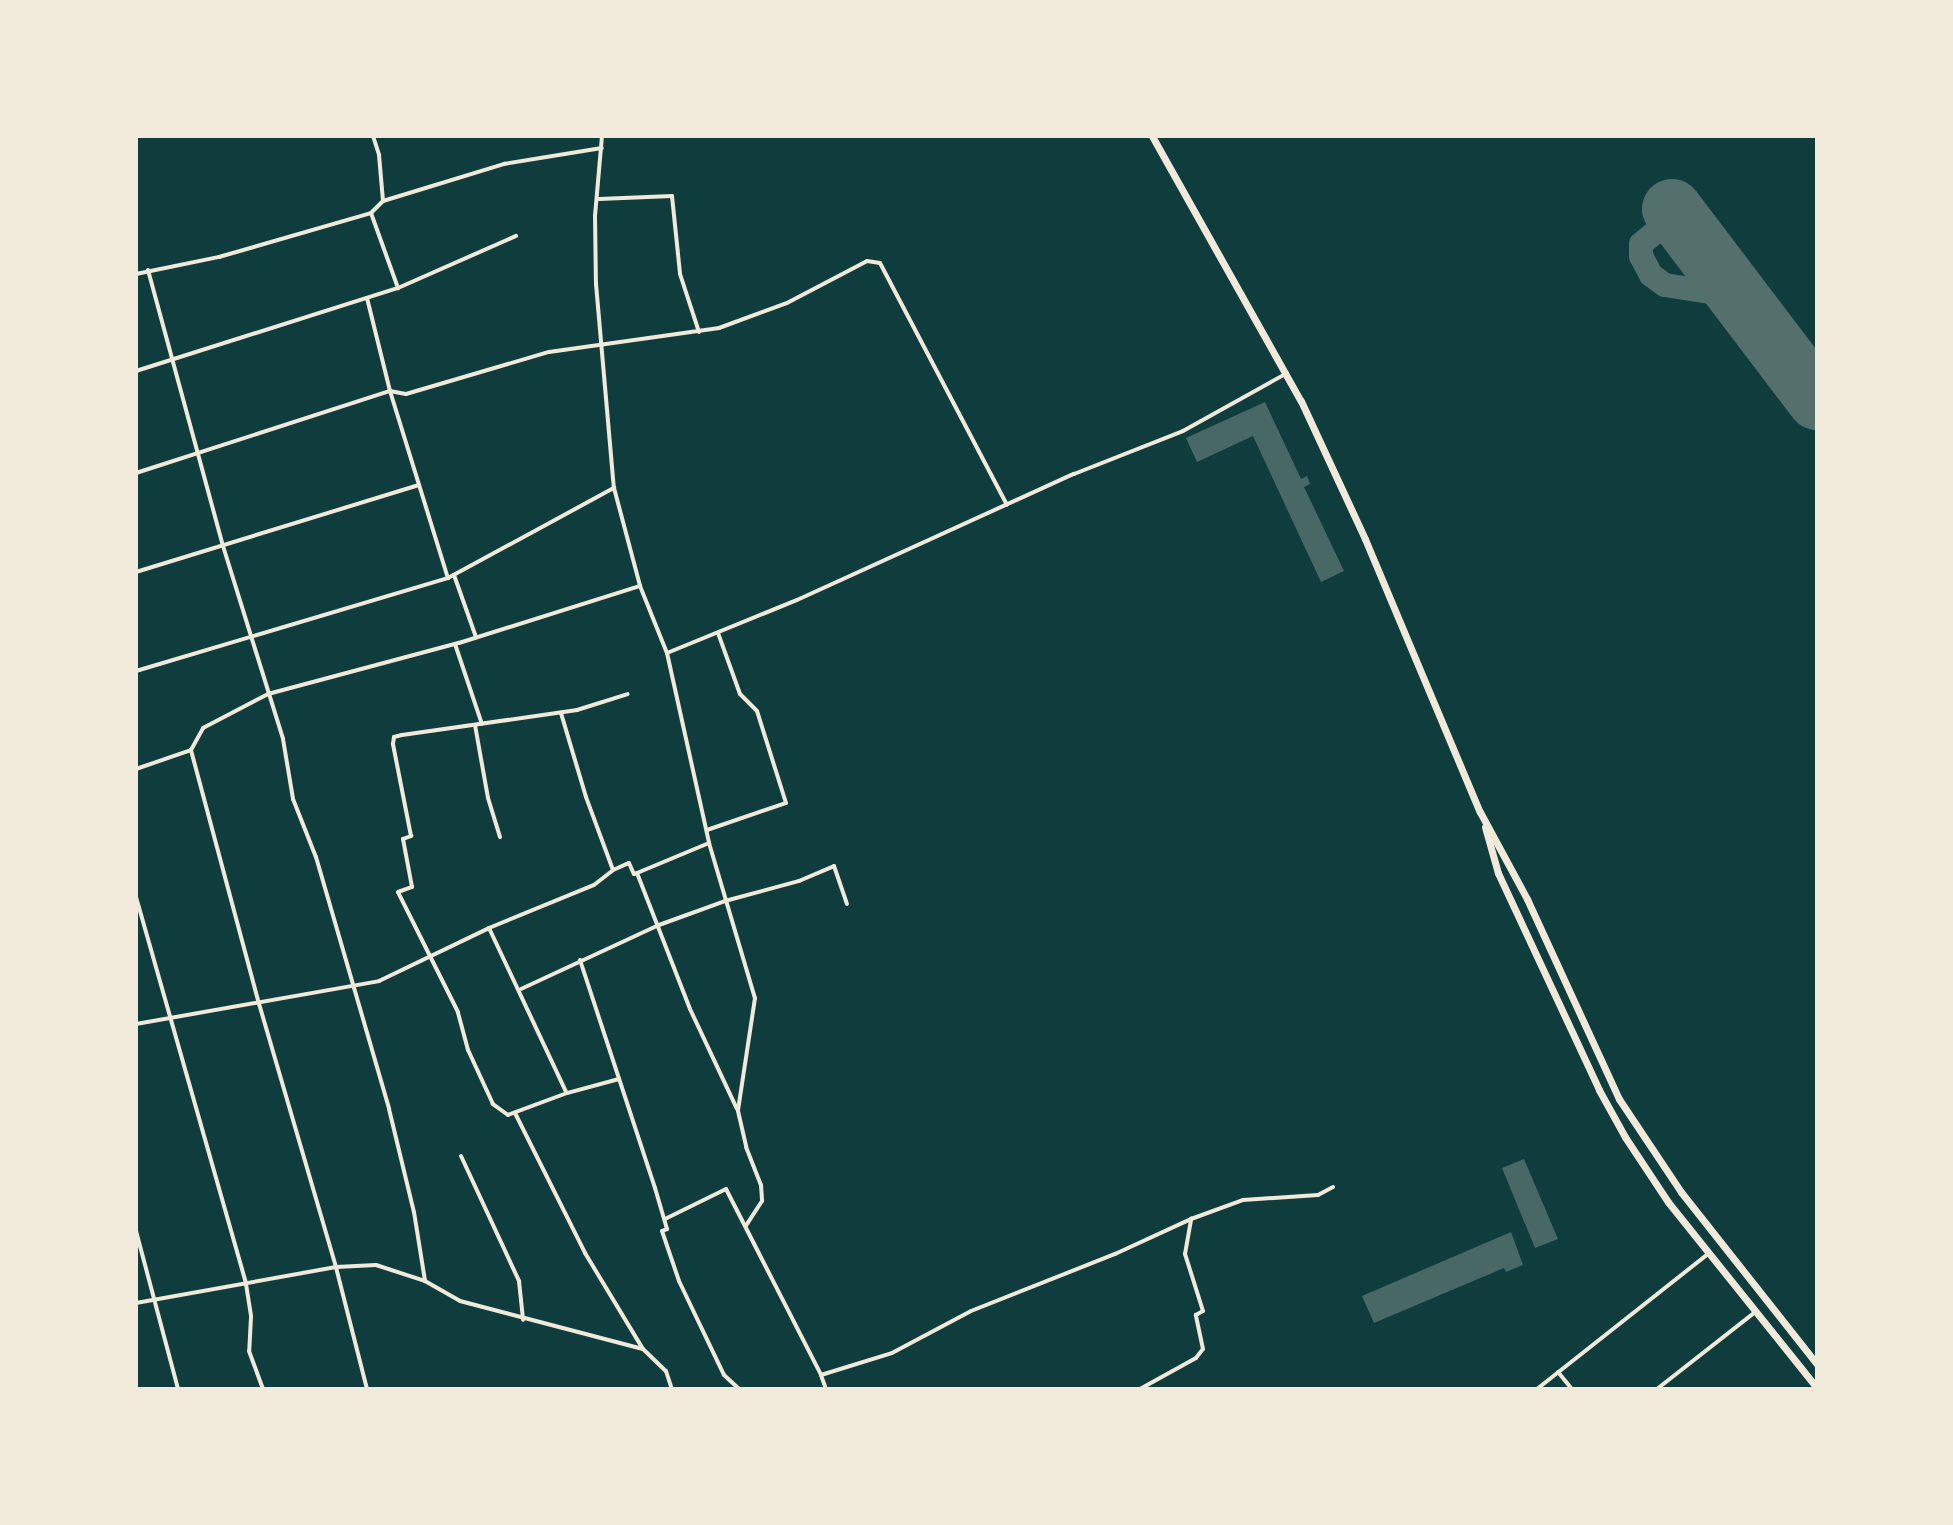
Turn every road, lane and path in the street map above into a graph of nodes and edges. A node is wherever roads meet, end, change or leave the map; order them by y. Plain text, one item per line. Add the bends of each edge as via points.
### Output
1 (373, 136) edge
2 (602, 136) edge
3 (1152, 136) edge
4 (602, 148) junction
5 (598, 199) junction
6 (383, 201) junction
7 (371, 213) junction
8 (516, 236) dead end
9 (148, 270) junction
10 (136, 274) edge
11 (398, 288) junction
12 (367, 298) junction
13 (699, 332) junction
14 (602, 347) junction
15 (171, 360) junction
16 (136, 371) edge
17 (1287, 373) junction
18 (390, 391) junction
19 (198, 454) junction
20 (611, 471) junction
21 (136, 473) edge
22 (419, 485) junction
23 (614, 488) junction
24 (616, 499) junction
25 (1007, 505) junction
26 (223, 546) junction
27 (136, 572) edge
28 (454, 575) junction
29 (448, 578) junction
30 (640, 586) junction
31 (718, 633) junction
32 (251, 636) junction
33 (476, 637) junction
34 (455, 644) junction
35 (667, 653) junction
36 (136, 671) edge
37 (268, 694) junction
38 (628, 694) dead end
39 (561, 713) junction
40 (482, 724) junction
41 (475, 725) junction
42 (191, 750) junction
43 (136, 769) edge
44 (1480, 812) junction
45 (706, 830) junction
46 (500, 837) dead end
47 (709, 843) junction
48 (613, 870) junction
49 (637, 873) junction
50 (136, 897) edge
51 (725, 901) junction
52 (847, 904) dead end
53 (659, 925) junction
54 (489, 928) junction
55 (430, 957) junction
56 (580, 960) junction
57 (352, 986) junction
58 (521, 989) junction
59 (259, 1004) junction
60 (171, 1019) junction
61 (136, 1024) edge
62 (619, 1079) junction
63 (567, 1093) junction
64 (738, 1111) junction
65 (515, 1113) junction
66 (461, 1156) dead end
67 (1333, 1187) dead end
68 (665, 1219) junction
69 (1191, 1219) junction
70 (746, 1226) junction
71 (136, 1231) edge
72 (1708, 1254) junction
73 (336, 1267) junction
74 (425, 1281) junction
75 (246, 1284) junction
76 (156, 1299) junction
77 (136, 1303) edge
78 (1754, 1313) junction
79 (523, 1320) junction
80 (643, 1349) junction
81 (1817, 1364) edge
82 (1558, 1372) junction
83 (821, 1375) junction
84 (1817, 1388) edge
85 (178, 1389) edge
86 (263, 1389) edge
87 (367, 1389) edge
88 (672, 1389) edge
89 (739, 1389) edge
90 (826, 1389) edge
91 (1140, 1389) edge
92 (1537, 1389) edge
93 (1572, 1389) edge
94 (1657, 1389) edge

1 - 6 street
2 - 4 street
3 - 17 highway
4 - 5 street
4 - 6 street via 504,164
5 - 13 street via 672,196 680,274
5 - 14 street
6 - 7 street
7 - 9 street via 219,257
7 - 11 street
8 - 11 street
9 - 10 street
9 - 15 street
11 - 12 street
12 - 15 street
12 - 18 street
13 - 14 street
13 - 25 street via 787,303 867,261 880,263
14 - 18 street via 549,352 406,394
14 - 20 street
15 - 16 street
15 - 19 street
17 - 25 street via 1183,431
17 - 44 highway via 1365,539
18 - 19 street
18 - 22 street
19 - 21 street
19 - 26 street
20 - 23 street
20 - 24 street
22 - 26 street
22 - 29 street
23 - 24 street
23 - 28 street
24 - 30 street
25 - 31 street
26 - 27 street
26 - 32 street
28 - 29 street
28 - 33 street
29 - 32 street
30 - 33 street
30 - 35 street
31 - 35 street
31 - 45 street via 740,694 757,711 786,803
32 - 36 street
32 - 37 street
33 - 34 street
34 - 37 street
34 - 40 street
35 - 45 street
37 - 42 street via 203,728
37 - 57 street via 291,773 293,799 316,857
38 - 39 street
39 - 40 street
39 - 48 street
40 - 41 street
41 - 46 street
41 - 55 street via 394,737 411,836 403,839 412,887 398,892
42 - 43 street
42 - 59 street
44 - 72 highway via 1498,873 1599,1090 1668,1202
44 - 81 highway via 1527,899 1619,1099 1681,1192
45 - 47 street
47 - 49 street
47 - 51 street
48 - 49 street via 629,863
48 - 54 street via 585,890
49 - 53 street
50 - 60 street
51 - 52 street via 785,886 834,866
51 - 53 street
51 - 64 street via 755,998
53 - 56 street
53 - 64 street via 690,1009
54 - 55 street
54 - 58 street
55 - 57 street via 379,981
55 - 65 street via 458,1012 468,1050 493,1104 508,1115
56 - 58 street
56 - 62 street
57 - 59 street
57 - 74 street via 389,1109
58 - 63 street
59 - 60 street
59 - 73 street
60 - 61 street
60 - 75 street
62 - 63 street
62 - 68 street
63 - 65 street
64 - 70 street via 761,1185 762,1201
65 - 80 street via 585,1253
66 - 79 street via 519,1281
67 - 69 street via 1318,1195 1243,1200
68 - 70 street via 726,1189
68 - 89 street via 667,1229 662,1231 687,1301 724,1375
69 - 83 street via 971,1311 892,1353
69 - 91 street via 1185,1254 1203,1311 1196,1315 1202,1350
70 - 83 street
71 - 76 street
72 - 78 highway
72 - 82 street
73 - 74 street via 376,1265
73 - 75 street
73 - 87 street
74 - 79 street via 460,1301
75 - 76 street
75 - 86 street via 249,1351
76 - 77 street
76 - 85 street
78 - 84 highway
78 - 94 street
79 - 80 street
80 - 88 street via 666,1371
82 - 92 street
82 - 93 street
83 - 90 street

